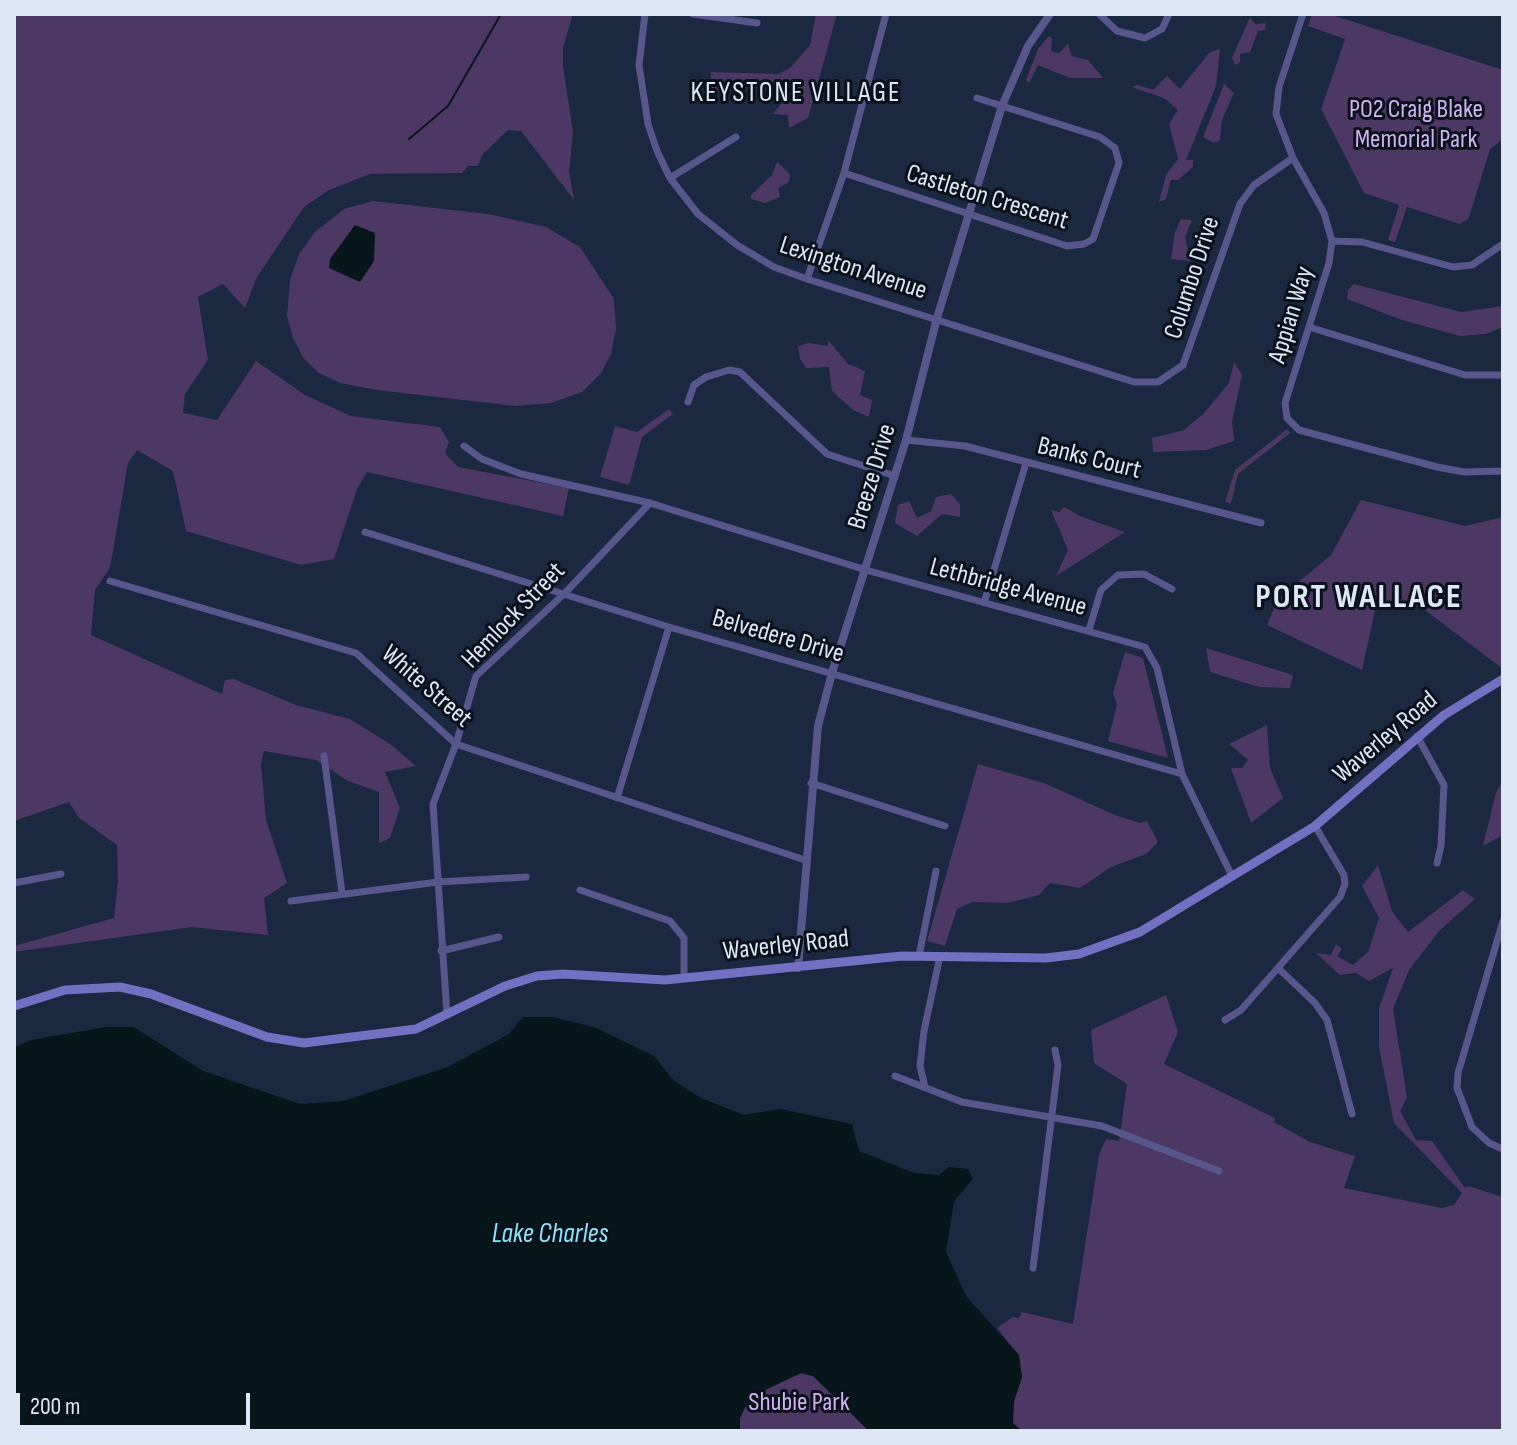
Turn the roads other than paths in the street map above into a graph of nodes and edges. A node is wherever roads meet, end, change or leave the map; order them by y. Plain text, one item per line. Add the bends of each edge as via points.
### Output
1 (645, 14) edge
2 (693, 14) edge
3 (886, 14) edge
4 (1050, 14) edge
5 (1099, 14) edge
6 (1169, 14) edge
7 (1303, 14) edge
8 (757, 23) dead end
9 (977, 98) dead end
10 (1002, 106) junction
11 (736, 137) dead end
12 (1293, 158) junction
13 (844, 173) junction
14 (670, 178) junction
15 (970, 216) junction
16 (1332, 241) junction
17 (1503, 244) edge
18 (807, 279) junction
19 (937, 318) junction
20 (1309, 327) junction
21 (1503, 375) edge
22 (688, 402) dead end
23 (906, 440) junction
24 (464, 446) dead end
25 (1026, 463) junction
26 (1503, 471) edge
27 (895, 476) junction
28 (650, 503) junction
29 (1261, 523) dead end
30 (365, 532) dead end
31 (866, 570) junction
32 (110, 581) dead end
33 (1172, 589) dead end
34 (565, 593) junction
35 (984, 603) junction
36 (669, 627) junction
37 (1089, 630) junction
38 (832, 673) junction
39 (1503, 679) edge
40 (1417, 736) junction
41 (456, 744) junction
42 (324, 756) dead end
43 (1182, 774) junction
44 (811, 783) junction
45 (617, 798) junction
46 (945, 826) dead end
47 (1315, 826) junction
48 (805, 860) junction
49 (1437, 863) dead end
50 (936, 871) dead end
51 (61, 874) dead end
52 (1232, 876) junction
53 (526, 877) dead end
54 (438, 882) junction
55 (14, 883) edge
56 (580, 890) dead end
57 (342, 893) junction
58 (291, 901) dead end
59 (1503, 921) edge
60 (499, 937) dead end
61 (441, 951) junction
62 (919, 956) junction
63 (940, 956) junction
64 (798, 968) junction
65 (1278, 968) junction
66 (684, 978) junction
67 (14, 1006) edge
68 (447, 1015) junction
69 (1225, 1020) dead end
70 (1055, 1050) dead end
71 (895, 1076) dead end
72 (926, 1088) junction
73 (1352, 1114) dead end
74 (1052, 1119) junction
75 (1503, 1149) edge
76 (1219, 1171) dead end
77 (1033, 1268) dead end

1 - 14 street, Lexington Avenue via 639,65 642,96
2 - 8 street
3 - 13 street
4 - 10 street, Breeze Drive via 1028,46
5 - 6 street via 1117,31 1145,38 1162,29
7 - 12 street, Appian Way via 1276,99 1276,114
9 - 10 street
10 - 15 street, Breeze Drive
10 - 15 street, Castleton Crescent via 1100,137 1115,148 1119,163 1098,231 1084,244 1067,246
11 - 14 street
12 - 16 street, Appian Way via 1324,213
12 - 19 street, Columbo Drive via 1254,185 1240,204 1190,354 1169,378 1134,382
13 - 15 street, Castleton Crescent
13 - 18 street
14 - 18 street, Lexington Avenue via 698,214 737,245
15 - 19 street, Breeze Drive
16 - 17 street via 1362,242 1453,267 1472,265
16 - 20 street, Appian Way
18 - 19 street, Lexington Avenue
19 - 23 street, Breeze Drive
20 - 21 street via 1465,375
20 - 26 street, Appian Way via 1285,403 1292,425 1437,467
22 - 27 street via 694,385 706,377 740,372 827,454
23 - 25 street, Banks Court via 965,446
23 - 27 street, Breeze Drive
24 - 28 street, Lethbridge Avenue via 521,474
25 - 29 street, Banks Court
25 - 35 street
27 - 31 street, Breeze Drive
28 - 31 street, Lethbridge Avenue
28 - 34 street, Hemlock Street
30 - 34 street, Belvedere Drive
31 - 35 street, Lethbridge Avenue
31 - 38 street, Breeze Drive
32 - 41 street, White Street via 356,653
33 - 37 street via 1144,574 1118,575 1101,590
34 - 36 street, Belvedere Drive
34 - 41 street, Hemlock Street via 476,676
35 - 37 street, Lethbridge Avenue
36 - 38 street, Belvedere Drive
36 - 45 street
37 - 43 street, Lethbridge Avenue via 1150,652
38 - 43 street, Belvedere Drive
38 - 44 street, Breeze Drive
39 - 40 main road, Waverley Road
40 - 47 main road, Waverley Road
40 - 49 street via 1444,785
41 - 45 street, White Street
41 - 54 street, Hemlock Street via 433,804
42 - 57 street
43 - 52 street, Lethbridge Avenue
44 - 46 street
44 - 48 street, Breeze Drive
45 - 48 street, White Street
47 - 52 main road, Waverley Road
47 - 65 street via 1345,884 1340,897
48 - 64 street, Breeze Drive
50 - 62 street
51 - 55 street
52 - 63 main road, Waverley Road via 1140,932 1092,951 1046,958
53 - 54 street
54 - 57 street
54 - 61 street, Hemlock Street
56 - 66 street via 676,926 684,938
57 - 58 street
59 - 75 street via 1457,1088 1472,1127
60 - 61 street
61 - 68 street, Hemlock Street
62 - 63 main road, Waverley Road
62 - 64 main road, Waverley Road
63 - 72 street via 920,1066
64 - 66 main road, Waverley Road
65 - 69 street via 1241,1010
65 - 73 street via 1327,1020
66 - 68 main road, Waverley Road via 537,976
67 - 68 main road, Waverley Road via 65,990 120,987 295,1043 395,1033
70 - 74 street
71 - 72 street
72 - 74 street via 962,1102
74 - 76 street via 1102,1126
74 - 77 street

